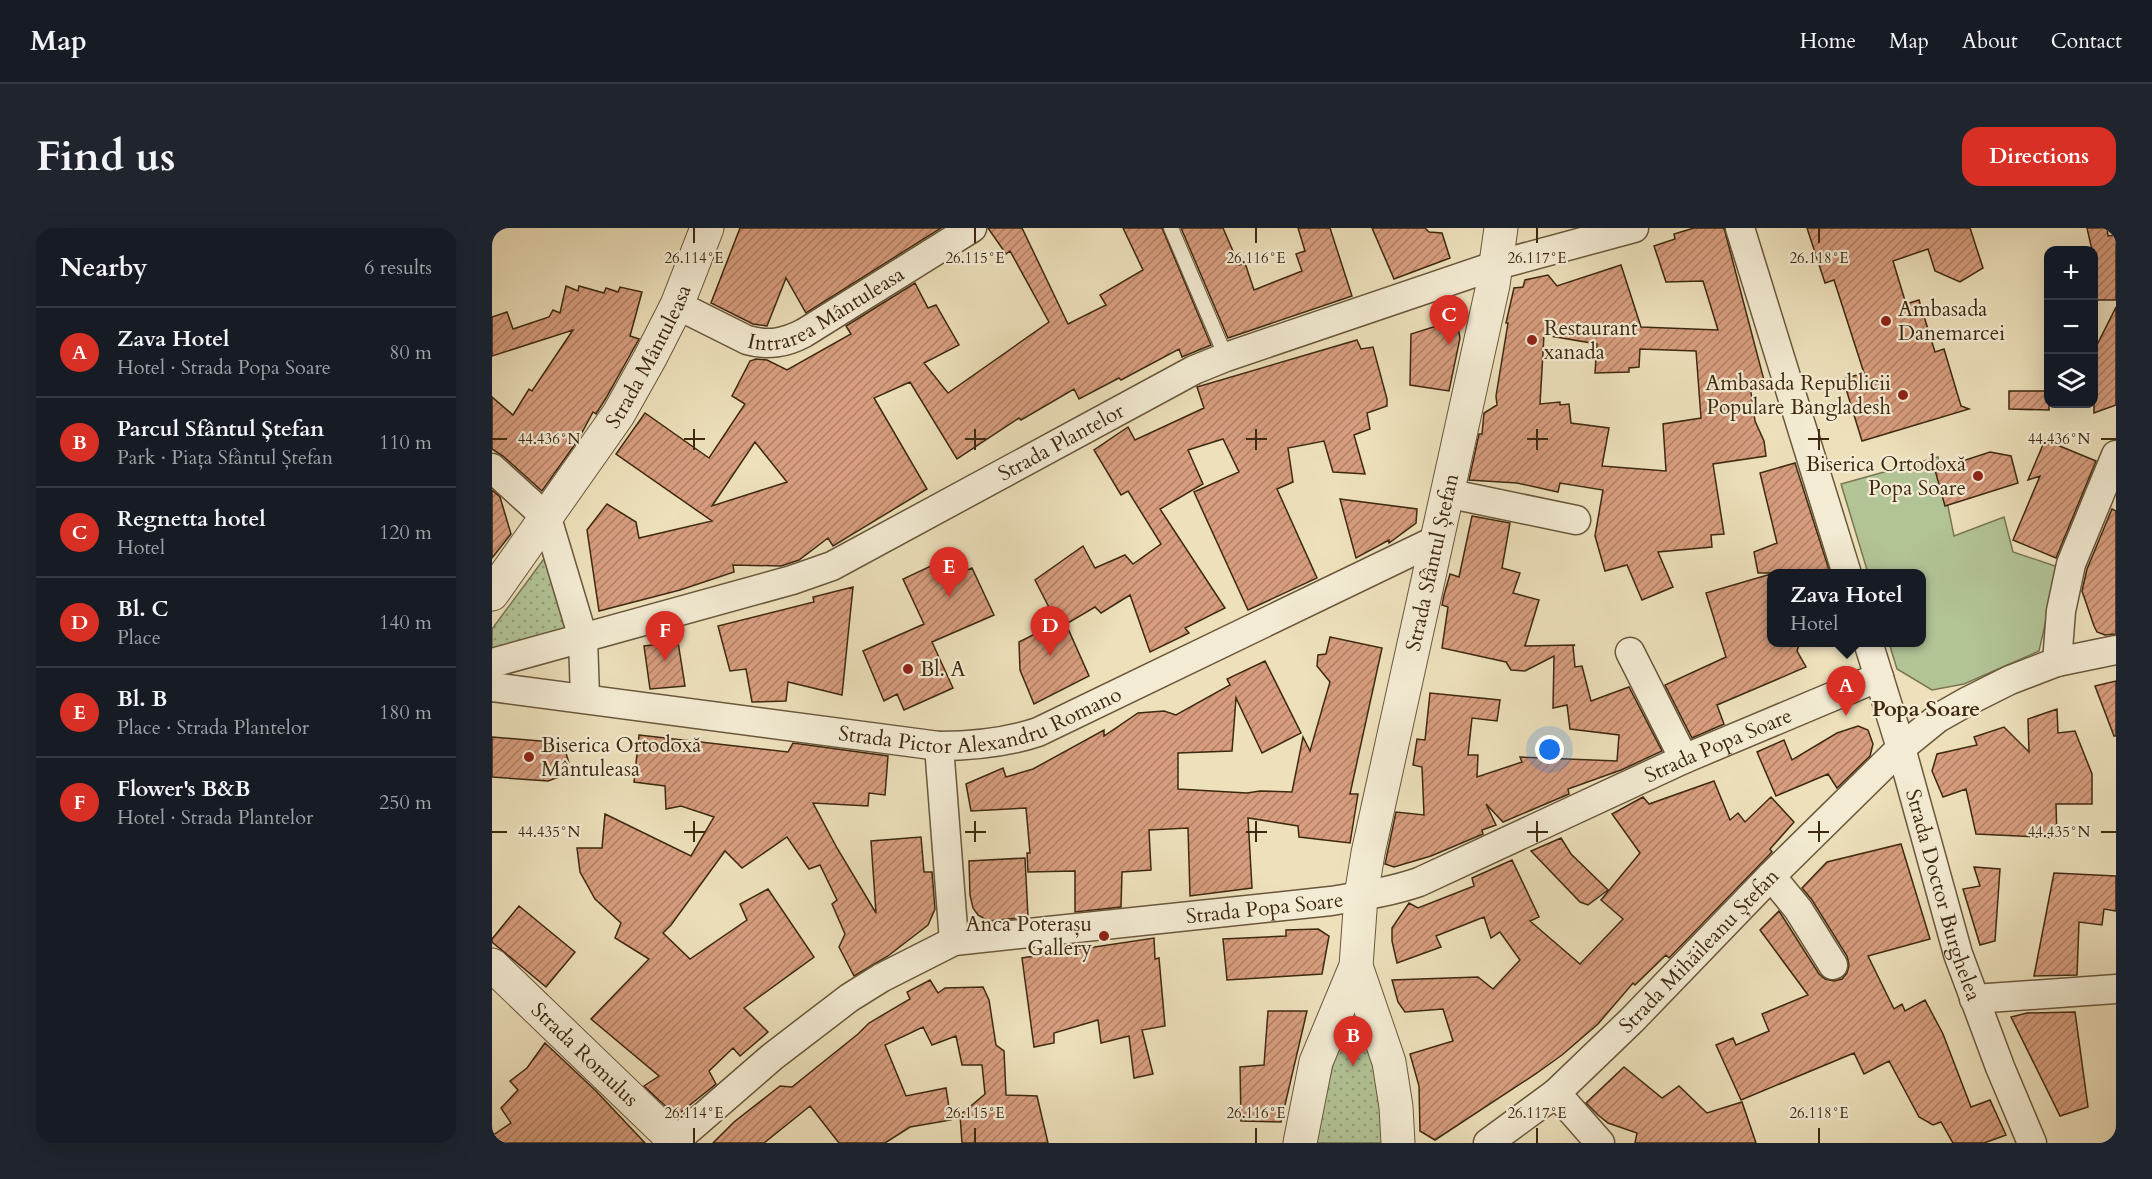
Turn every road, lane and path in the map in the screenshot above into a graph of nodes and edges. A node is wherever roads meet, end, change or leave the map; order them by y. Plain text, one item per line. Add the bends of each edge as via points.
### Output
1 (707, 228) edge
2 (972, 228) edge
3 (1171, 228) edge
4 (1501, 228) edge
5 (1634, 228) edge
6 (1740, 228) edge
7 (1497, 265) junction
8 (677, 305) junction
9 (1227, 357) junction
10 (2116, 455) edge
11 (492, 468) edge
12 (1446, 493) junction
13 (547, 518) junction
14 (1576, 520) dead end
15 (1436, 540) junction
16 (1846, 569) edge
17 (492, 594) edge
18 (583, 638) junction
19 (1870, 647) edge
20 (2116, 651) edge
21 (1630, 652) dead end
22 (492, 663) edge
23 (2058, 663) junction
24 (1879, 677) junction
25 (492, 687) edge
26 (585, 698) junction
27 (939, 746) junction
28 (1901, 748) junction
29 (1684, 759) junction
30 (1771, 876) junction
31 (1361, 896) junction
32 (954, 941) junction
33 (492, 965) edge
34 (1833, 965) dead end
35 (1356, 966) junction
36 (2116, 989) edge
37 (1974, 999) junction
38 (1382, 1039) junction
39 (1323, 1041) junction
40 (1556, 1092) junction
41 (675, 1142) edge
42 (1300, 1143) edge
43 (1398, 1143) edge
44 (1488, 1143) edge
45 (1600, 1143) edge
46 (2032, 1143) edge

1 - 8 street, Strada Mântuleasa
2 - 8 street, Intrarea Mântuleasa via 789,341 759,344
3 - 9 lane
4 - 7 street, Strada Sfântul Ștefan
5 - 7 street, Strada Plantelor
6 - 16 street
7 - 9 street, Strada Plantelor
7 - 12 street, Strada Sfântul Ștefan
8 - 13 street, Strada Mântuleasa via 618,415
9 - 18 street, Strada Plantelor via 1194,370 832,566
10 - 23 street via 2071,564 2061,611
11 - 13 street
12 - 14 street
12 - 15 street, Strada Sfântul Ștefan
13 - 17 street, Strada Mântuleasa
13 - 18 street
15 - 27 street, Strada Pictor Alexandru Romano via 1038,732 1012,741
15 - 31 street, Strada Sfântul Ștefan
18 - 22 street, Strada Plantelor
18 - 26 street
19 - 24 street, Strada Doctor Burghelea
20 - 23 street
21 - 29 street
23 - 28 street via 1968,700
24 - 28 street, Strada Doctor Burghelea
24 - 29 street, Strada Popa Soare
25 - 26 street, Strada Pictor Alexandru Romano
26 - 27 street, Strada Pictor Alexandru Romano
27 - 32 street
28 - 30 street, Strada Mihăileanu Ștefan
28 - 37 street, Strada Doctor Burghelea via 1944,907
29 - 31 street, Strada Popa Soare via 1419,882
30 - 34 street via 1798,909
30 - 40 street, Strada Mihăileanu Ștefan via 1632,1020
31 - 32 street, Strada Popa Soare
31 - 35 street, Strada Sfântul Ștefan
32 - 41 street, Strada Popa Soare via 849,998 772,1057
33 - 41 street, Strada Romulus
35 - 38 street
35 - 39 street
36 - 37 street
37 - 46 street, Strada Doctor Burghelea
38 - 39 street via 1374,1029 1352,1024
38 - 43 street via 1396,1107
39 - 42 street
40 - 44 street, Strada Mihăileanu Ștefan
40 - 45 street

